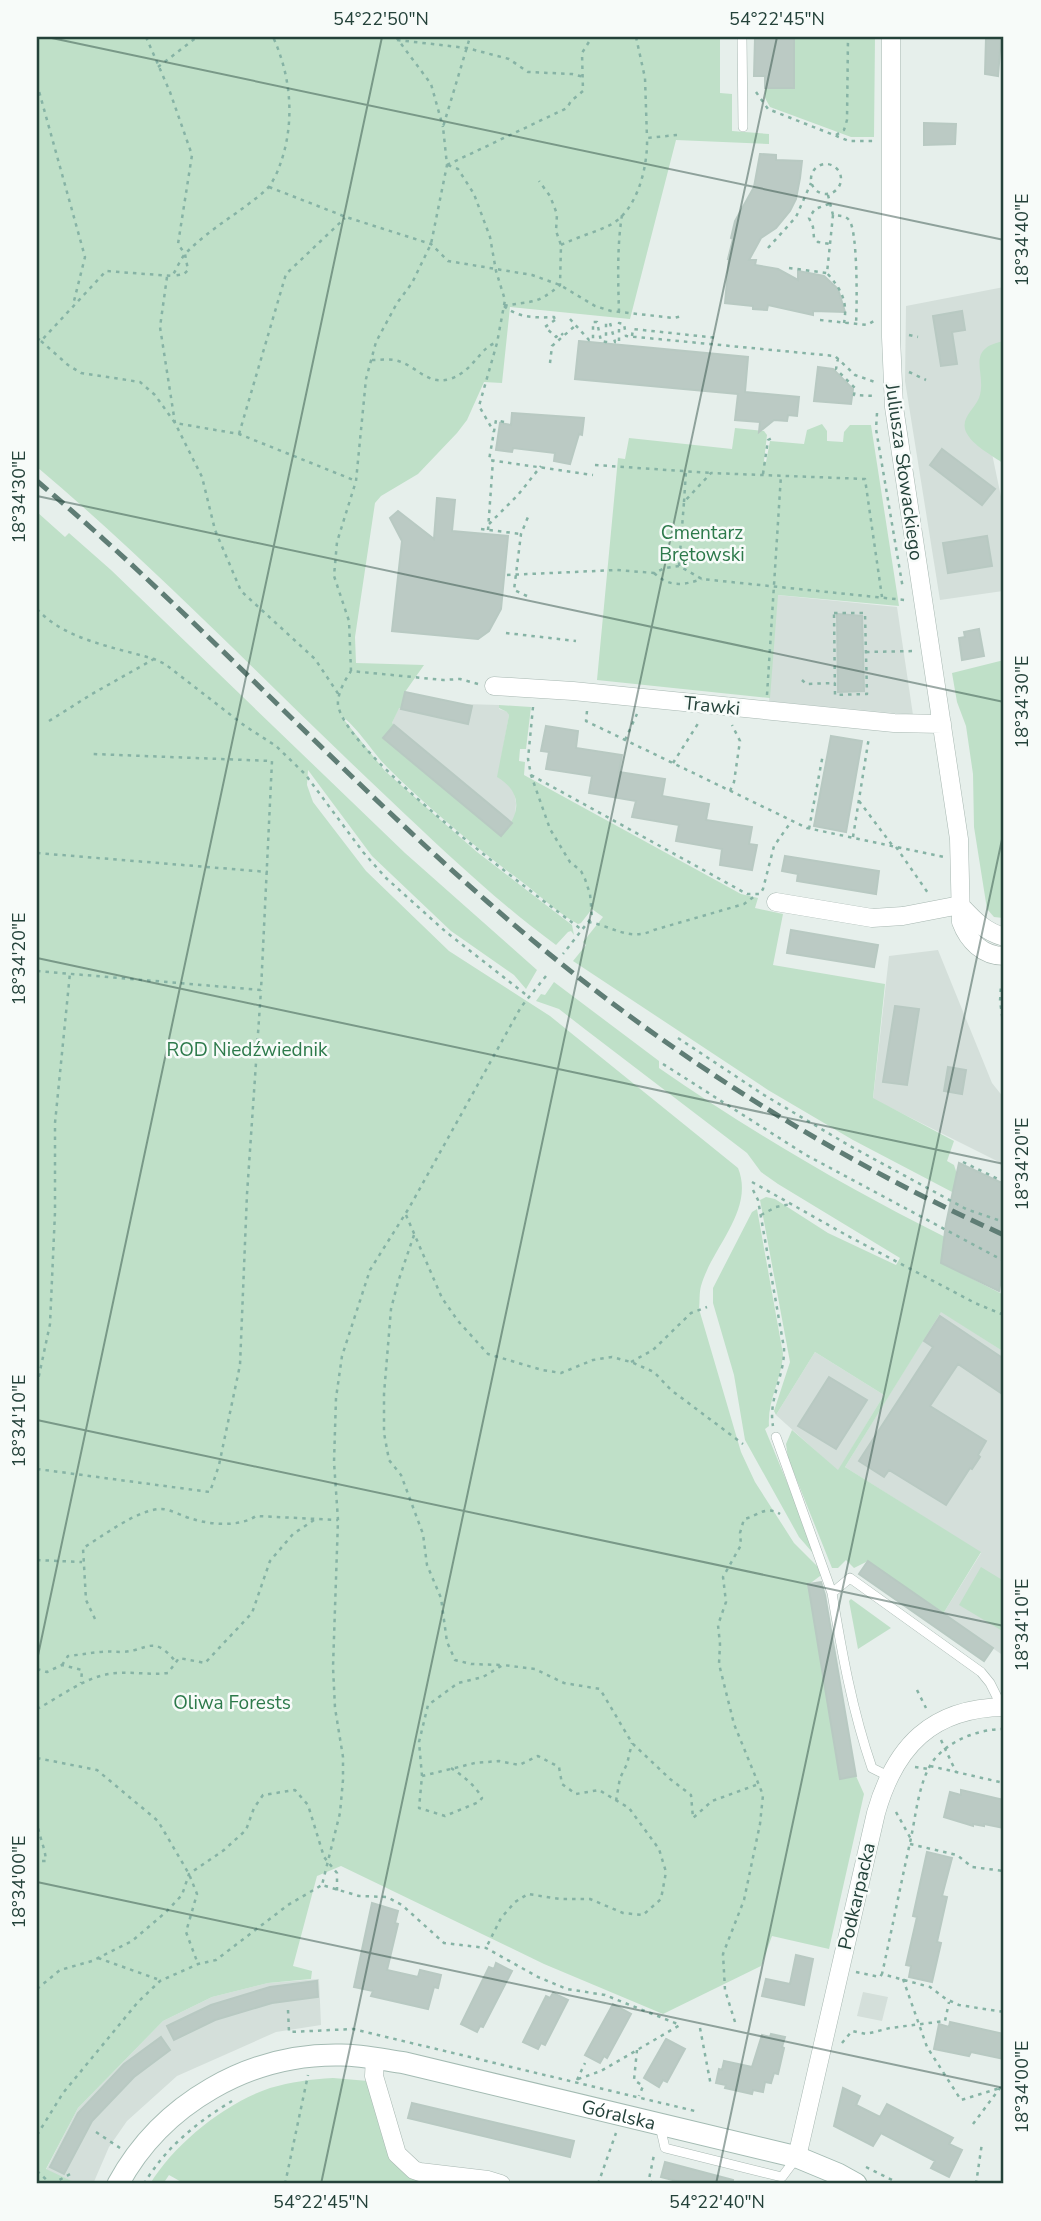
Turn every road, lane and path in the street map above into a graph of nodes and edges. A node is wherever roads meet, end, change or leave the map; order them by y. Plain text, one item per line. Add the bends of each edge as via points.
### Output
1 (146, 37) edge
2 (197, 37) edge
3 (273, 37) edge
4 (470, 37) edge
5 (592, 37) edge
6 (636, 37) edge
7 (742, 37) edge
8 (848, 37) edge
9 (891, 37) edge
10 (397, 38) edge
11 (467, 48) junction
12 (158, 67) junction
13 (584, 77) junction
14 (37, 84) edge
15 (768, 109) dead end
16 (443, 127) junction
17 (743, 127) dead end
18 (677, 135) dead end
19 (835, 135) junction
20 (646, 138) junction
21 (879, 141) dead end
22 (447, 165) junction
23 (539, 181) dead end
24 (811, 183) junction
25 (269, 187) junction
26 (828, 195) junction
27 (830, 204) junction
28 (622, 215) junction
29 (833, 215) junction
30 (346, 217) junction
31 (431, 244) junction
32 (830, 244) junction
33 (561, 245) junction
34 (768, 248) dead end
35 (185, 254) junction
36 (789, 268) dead end
37 (496, 271) junction
38 (827, 272) junction
39 (172, 276) junction
40 (167, 277) junction
41 (560, 285) junction
42 (503, 306) junction
43 (72, 308) junction
44 (619, 312) junction
45 (682, 316) dead end
46 (879, 316) dead end
47 (570, 319) dead end
48 (820, 320) dead end
49 (844, 323) junction
50 (856, 324) junction
51 (576, 325) junction
52 (906, 335) dead end
53 (564, 336) junction
54 (632, 336) junction
55 (919, 337) dead end
56 (37, 338) edge
57 (718, 338) dead end
58 (41, 341) junction
59 (497, 343) junction
60 (838, 358) junction
61 (372, 360) junction
62 (550, 363) dead end
63 (903, 369) dead end
64 (926, 380) dead end
65 (878, 383) dead end
66 (880, 397) dead end
67 (876, 415) dead end
68 (504, 422) dead end
69 (175, 423) junction
70 (494, 432) junction
71 (239, 435) junction
72 (772, 438) dead end
73 (494, 460) junction
74 (595, 465) dead end
75 (541, 466) junction
76 (686, 471) junction
77 (711, 472) junction
78 (764, 474) junction
79 (593, 475) dead end
80 (781, 475) junction
81 (356, 481) junction
82 (684, 502) junction
83 (528, 517) dead end
84 (489, 524) junction
85 (481, 529) dead end
86 (488, 530) junction
87 (521, 534) junction
88 (679, 566) junction
89 (654, 573) junction
90 (516, 574) junction
91 (507, 575) dead end
92 (702, 579) junction
93 (774, 586) junction
94 (902, 589) dead end
95 (527, 596) dead end
96 (882, 597) junction
97 (908, 600) dead end
98 (37, 608) edge
99 (506, 634) dead end
100 (576, 640) dead end
101 (918, 651) dead end
102 (866, 652) junction
103 (154, 659) junction
104 (351, 671) junction
105 (802, 680) dead end
106 (835, 683) junction
107 (488, 686) joint
108 (339, 695) junction
109 (767, 695) dead end
110 (534, 703) dead end
111 (638, 714) dead end
112 (701, 719) dead end
113 (729, 719) dead end
114 (49, 721) dead end
115 (586, 721) dead end
116 (942, 724) junction
117 (870, 736) dead end
118 (625, 740) junction
119 (93, 754) dead end
120 (823, 754) dead end
121 (673, 763) junction
122 (531, 775) junction
123 (730, 791) junction
124 (859, 800) junction
125 (791, 821) junction
126 (809, 829) junction
127 (853, 837) junction
128 (894, 845) junction
129 (37, 853) edge
130 (947, 857) dead end
131 (268, 872) junction
132 (929, 894) dead end
133 (756, 895) junction
134 (776, 902) dead end
135 (960, 905) junction
136 (587, 922) junction
137 (582, 930) junction
138 (1004, 937) edge
139 (563, 954) dead end
140 (1004, 956) edge
141 (37, 971) edge
142 (70, 973) junction
143 (546, 976) dead end
144 (1004, 981) edge
145 (261, 990) junction
146 (529, 997) junction
147 (1004, 1029) edge
148 (678, 1038) dead end
149 (663, 1064) dead end
150 (963, 1162) dead end
151 (752, 1182) dead end
152 (1004, 1182) edge
153 (754, 1190) dead end
154 (790, 1204) junction
155 (406, 1213) junction
156 (761, 1215) junction
157 (1004, 1222) edge
158 (414, 1235) junction
159 (1004, 1261) edge
160 (708, 1307) dead end
161 (1004, 1315) edge
162 (631, 1362) junction
163 (37, 1385) edge
164 (776, 1437) joint
165 (743, 1444) dead end
166 (37, 1469) edge
167 (780, 1514) dead end
168 (317, 1518) junction
169 (338, 1520) junction
170 (37, 1560) edge
171 (84, 1563) junction
172 (832, 1593) junction
173 (95, 1619) dead end
174 (176, 1662) junction
175 (62, 1665) junction
176 (503, 1665) junction
177 (37, 1669) edge
178 (81, 1683) junction
179 (1003, 1707) edge
180 (37, 1709) edge
181 (1004, 1729) edge
182 (632, 1744) junction
183 (946, 1748) junction
184 (37, 1758) edge
185 (930, 1766) junction
186 (451, 1768) junction
187 (956, 1772) junction
188 (422, 1776) junction
189 (886, 1782) junction
190 (1004, 1783) edge
191 (758, 1784) junction
192 (617, 1801) junction
193 (37, 1820) edge
194 (910, 1842) junction
195 (37, 1861) edge
196 (328, 1861) junction
197 (1004, 1871) edge
198 (189, 1874) junction
199 (322, 1885) junction
200 (337, 1891) junction
201 (486, 1948) junction
202 (98, 1958) junction
203 (198, 1964) junction
204 (839, 1969) junction
205 (882, 1974) junction
206 (157, 1979) dead end
207 (904, 1979) junction
208 (37, 1989) edge
209 (949, 2001) junction
210 (288, 2010) dead end
211 (1004, 2012) edge
212 (735, 2022) dead end
213 (919, 2025) junction
214 (700, 2028) dead end
215 (839, 2046) dead end
216 (637, 2050) junction
217 (375, 2058) junction
218 (584, 2063) dead end
219 (316, 2074) dead end
220 (309, 2075) junction
221 (299, 2076) dead end
222 (577, 2081) junction
223 (711, 2086) dead end
224 (1002, 2088) edge
225 (237, 2098) dead end
226 (638, 2098) junction
227 (701, 2113) dead end
228 (973, 2124) dead end
229 (608, 2128) dead end
230 (37, 2136) edge
231 (982, 2143) dead end
232 (797, 2157) junction
233 (654, 2158) dead end
234 (37, 2171) edge
235 (74, 2172) dead end
236 (51, 2184) edge
237 (118, 2184) edge
238 (144, 2184) edge
239 (285, 2184) edge
240 (501, 2184) edge
241 (598, 2184) edge
242 (653, 2184) edge
243 (856, 2184) edge
244 (976, 2184) edge

1 - 12 path
2 - 12 path
3 - 25 path via 290,102 290,125
4 - 11 path
5 - 13 path via 582,53
6 - 20 path via 645,78
7 - 17 lane
8 - 19 path via 848,120 844,130
9 - 116 street, Juliusza Słowackiego via 894,407
10 - 11 path
10 - 16 path via 431,84
11 - 13 path via 509,60 528,72
11 - 16 path
12 - 35 path via 192,155 178,244
13 - 22 path via 583,91 567,108
14 - 43 path via 85,257
15 - 19 path
16 - 22 path
18 - 20 path
19 - 21 path via 852,141
20 - 28 path via 642,183
22 - 31 path
22 - 37 path via 458,169 474,194 490,237
23 - 33 path via 557,214 555,232
24 - 26 path via 817,192
24 - 26 path via 819,165 835,166 841,185
24 - 34 path via 796,217
25 - 30 path
25 - 35 path
26 - 27 path
27 - 29 path
27 - 32 path via 815,209 809,218 814,238
28 - 33 path via 610,226
28 - 44 path
29 - 32 path
29 - 50 path via 844,216 853,226
30 - 31 path
30 - 71 path via 286,274
31 - 37 path via 448,261
31 - 61 path via 376,342
32 - 38 path
33 - 41 path
35 - 39 path
35 - 39 path via 188,270
36 - 38 path
37 - 41 path via 532,275
37 - 42 path
38 - 49 path via 846,302
39 - 40 path
40 - 43 path via 106,271
40 - 69 path via 160,327
41 - 42 path via 543,300
41 - 44 path via 595,306
42 - 53 path via 527,317 554,317 545,327 556,337
42 - 59 path
43 - 58 path
44 - 45 path
46 - 50 path via 872,324
47 - 51 path
48 - 49 path
49 - 50 path
51 - 53 path
51 - 54 path via 589,340 593,340 593,322 597,322 601,341 606,342 606,323 610,323 615,342 619,343 620,323 626,336
52 - 55 path
53 - 62 path via 552,346
54 - 57 path via 633,329
54 - 60 path
56 - 58 path
58 - 69 path via 81,373 139,382
59 - 61 path via 487,346 468,371 448,379 426,379 394,360
59 - 70 path via 479,406
60 - 65 path via 855,375
60 - 66 path via 836,369 855,388 854,395
61 - 81 path via 361,412
63 - 64 path
67 - 94 path
68 - 70 path via 496,420
69 - 71 path
69 - 108 path via 201,477 215,530 241,591 315,659
70 - 73 path via 489,460
71 - 81 path
72 - 78 path
73 - 75 path
73 - 84 path
74 - 76 path
75 - 79 path
75 - 84 path
76 - 77 path
76 - 82 path
77 - 78 path
77 - 82 path
78 - 80 path
80 - 93 path
80 - 96 path via 865,479
81 - 104 path via 337,542 334,576 349,621
82 - 88 path
83 - 87 path
84 - 86 path
85 - 86 path
86 - 87 path
87 - 90 path
88 - 89 path
88 - 92 path
89 - 90 path
89 - 92 path via 677,585
90 - 91 path
90 - 95 path via 514,590
92 - 93 path
93 - 96 path
93 - 109 path
96 - 97 path
98 - 103 path via 50,623 71,635
99 - 100 path
101 - 102 path
102 - 106 path via 867,694 835,695
102 - 106 path via 865,612 834,613
103 - 114 path
103 - 146 path via 276,746 305,774 386,878
104 - 107 path via 460,679
104 - 108 path
105 - 106 path via 806,684
107 - 116 street, Trawki
108 - 137 path via 343,718 388,771 478,850
110 - 122 path via 527,759
111 - 118 path
112 - 121 path
113 - 123 path via 740,741
115 - 118 path
116 - 135 street, Juliusza Słowackiego via 960,850
117 - 124 path
118 - 121 path
119 - 131 path via 272,761
120 - 126 path
121 - 123 path
122 - 133 path
122 - 136 path via 550,829 585,879 592,917
123 - 125 path
124 - 127 path
124 - 128 path
125 - 126 path
125 - 133 path via 774,846 763,889
126 - 127 path
127 - 128 path
128 - 130 path
128 - 132 path
129 - 131 path
131 - 145 path
133 - 136 path via 744,904 642,936
134 - 135 street via 872,918
135 - 138 street via 978,924
135 - 140 street, Juliusza Słowackiego via 961,922 972,941 988,953
136 - 137 path
137 - 139 path
141 - 142 path
142 - 145 path
142 - 163 path via 55,1123 50,1324
143 - 146 path
144 - 147 path via 1000,1001
145 - 166 path via 240,1365 209,1492
146 - 155 path
148 - 157 path via 850,1146 966,1209
149 - 159 path via 806,1155
150 - 152 path
151 - 154 path
153 - 156 path
154 - 156 path
154 - 161 path via 975,1304
155 - 158 path
155 - 169 path via 370,1270 342,1356 335,1398
156 - 164 path via 784,1348 771,1412
158 - 162 path via 442,1298 488,1354 561,1373 612,1357
158 - 176 path via 391,1309 384,1394 389,1460 401,1475 423,1534 427,1565 441,1598 447,1642 455,1660
160 - 162 path via 691,1313 653,1350
162 - 165 path via 654,1372
164 - 172 lane
167 - 191 path via 765,1510 744,1519 741,1545 723,1577 726,1602 718,1625 719,1664 734,1724
168 - 169 path
168 - 171 path via 256,1516 248,1522 219,1523 162,1509 122,1524 83,1548
168 - 174 path via 293,1534 270,1562 252,1613 205,1662 179,1658
169 - 196 path via 333,1667 343,1780
170 - 171 path
171 - 173 path via 86,1600
172 - 179 lane via 850,1578 981,1672
172 - 189 lane via 860,1733 872,1768
174 - 175 path via 157,1646 142,1646 68,1656
174 - 178 path via 168,1673 116,1672
175 - 177 path via 47,1672
175 - 178 path via 82,1670
176 - 182 path via 535,1669 565,1683 600,1689
176 - 188 path via 483,1677 458,1683 428,1705 419,1742
178 - 180 path
179 - 189 street, Podkarpacka via 964,1712 934,1724 914,1739
181 - 183 path via 974,1734
182 - 191 path via 691,1795 694,1818 712,1801
182 - 192 path
183 - 185 path
183 - 187 path
184 - 198 path via 97,1770 158,1821
185 - 187 path
185 - 194 path
186 - 188 path
186 - 188 path via 482,1798 454,1814 419,1808
186 - 192 path via 499,1761 519,1765 538,1756 559,1767 562,1784 576,1794 599,1790
187 - 190 path
189 - 194 path
189 - 204 street, Podkarpacka
191 - 212 path via 763,1795 753,1860 744,1900 723,1954 725,1990
192 - 201 path via 629,1808 659,1849 666,1872 661,1899 643,1915 623,1913 590,1899 528,1894 501,1918
193 - 195 path via 46,1861
194 - 197 path via 957,1855 972,1867
194 - 205 path
196 - 198 path via 309,1805 295,1790 262,1795 246,1830
196 - 199 path
196 - 200 path via 337,1873
198 - 202 path via 182,1895 166,1912 132,1941
198 - 203 path via 197,1894 186,1933
199 - 200 path
199 - 203 path via 216,1960
200 - 201 path via 387,1897 444,1943
201 - 216 path via 567,1989 604,1995 680,2025
202 - 206 path
202 - 208 path via 60,1970
203 - 230 path via 160,1981 138,2002 63,2093
204 - 205 path
204 - 232 street, Podkarpacka
205 - 207 path
207 - 209 path via 930,1987
207 - 213 path
209 - 211 path
209 - 213 path via 945,2021
210 - 222 path via 289,2032 353,2029
213 - 215 path via 866,2034 852,2031
213 - 224 path via 961,2100
214 - 223 path
216 - 222 path
216 - 226 path via 635,2081 643,2086
217 - 232 street, Góralska
217 - 237 street, Góralska via 316,2055 242,2072 209,2089 167,2122
217 - 240 street via 374,2076 397,2154 420,2172
218 - 222 path
219 - 220 path
220 - 221 path
220 - 239 path
222 - 226 path
224 - 228 path
225 - 238 path via 170,2147
226 - 227 path
229 - 241 path via 618,2130
231 - 244 path
232 - 243 street, Góralska
233 - 242 path via 649,2179
234 - 236 path
235 - 236 path

